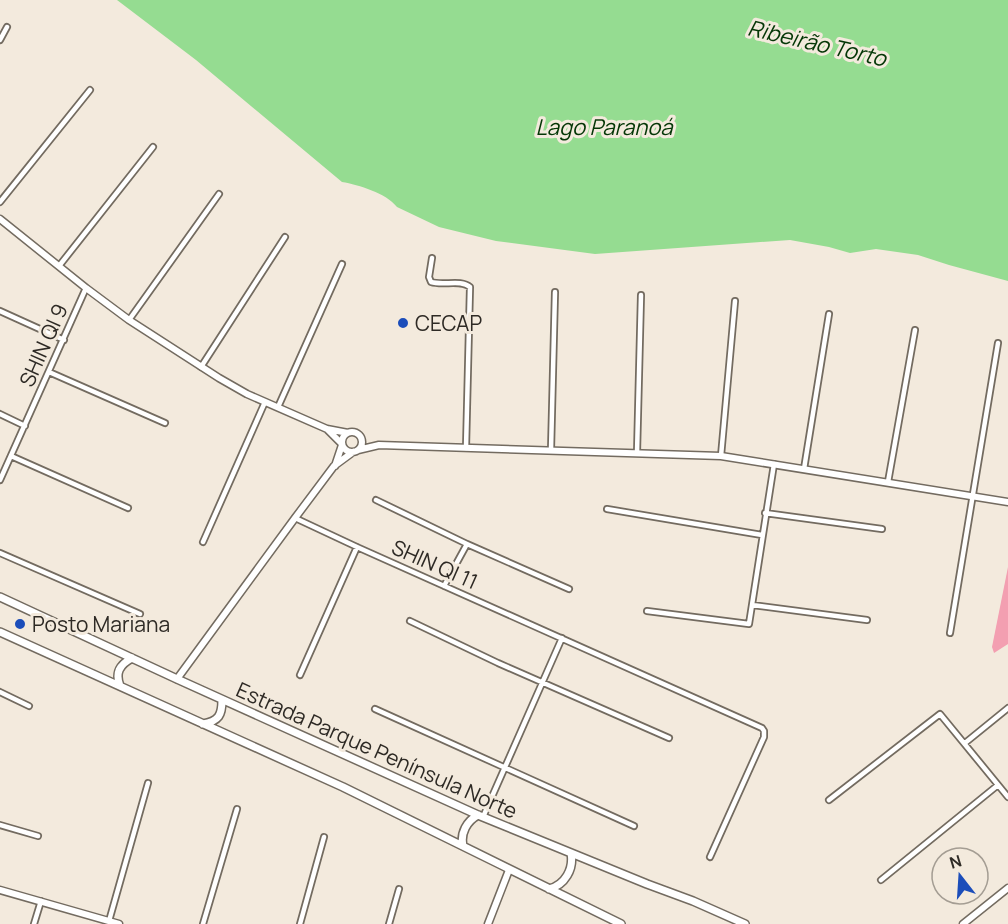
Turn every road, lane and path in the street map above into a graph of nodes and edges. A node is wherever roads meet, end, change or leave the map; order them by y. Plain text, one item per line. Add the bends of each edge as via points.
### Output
1 (8, 27) dead end
2 (0, 40) edge
3 (90, 90) dead end
4 (153, 147) dead end
5 (219, 194) dead end
6 (0, 202) edge
7 (0, 219) edge
8 (285, 237) dead end
9 (432, 258) dead end
10 (342, 264) dead end
11 (58, 266) junction
12 (86, 288) junction
13 (555, 292) dead end
14 (641, 295) dead end
15 (735, 301) dead end
16 (0, 311) edge
17 (829, 314) dead end
18 (129, 320) junction
19 (915, 330) dead end
20 (64, 340) junction
21 (998, 343) dead end
22 (201, 367) junction
23 (49, 372) junction
24 (265, 402) junction
25 (278, 407) junction
26 (0, 414) edge
27 (165, 423) dead end
28 (25, 426) junction
29 (327, 429) junction
30 (348, 433) junction
31 (360, 437) junction
32 (342, 445) junction
33 (380, 445) junction
34 (466, 448) junction
35 (551, 450) junction
36 (356, 451) junction
37 (637, 453) junction
38 (11, 456) junction
39 (721, 456) junction
40 (774, 464) junction
41 (334, 466) junction
42 (804, 469) junction
43 (0, 480) edge
44 (888, 482) junction
45 (974, 496) junction
46 (376, 500) dead end
47 (1008, 502) edge
48 (128, 508) dead end
49 (607, 508) dead end
50 (765, 513) junction
51 (295, 518) junction
52 (882, 529) dead end
53 (762, 535) junction
54 (203, 542) dead end
55 (467, 544) junction
56 (357, 547) junction
57 (0, 553) edge
58 (444, 586) junction
59 (569, 590) dead end
60 (0, 597) edge
61 (752, 605) junction
62 (647, 611) dead end
63 (140, 614) dead end
64 (867, 620) dead end
65 (410, 621) dead end
66 (0, 632) edge
67 (950, 633) dead end
68 (562, 639) junction
69 (132, 658) junction
70 (300, 675) dead end
71 (177, 679) junction
72 (542, 683) junction
73 (120, 686) junction
74 (0, 692) edge
75 (222, 700) junction
76 (29, 706) dead end
77 (1008, 708) edge
78 (375, 709) dead end
79 (204, 724) junction
80 (669, 738) dead end
81 (965, 742) junction
82 (505, 768) junction
83 (148, 783) dead end
84 (998, 785) junction
85 (1008, 797) edge
86 (830, 800) dead end
87 (237, 809) dead end
88 (480, 816) junction
89 (0, 825) edge
90 (634, 826) dead end
91 (38, 836) dead end
92 (324, 837) dead end
93 (463, 846) junction
94 (572, 853) junction
95 (710, 857) dead end
96 (508, 870) junction
97 (881, 880) dead end
98 (1008, 888) edge
99 (399, 889) dead end
100 (549, 889) junction
101 (0, 890) edge
102 (40, 901) junction
103 (109, 921) junction
104 (34, 924) edge
105 (119, 924) edge
106 (203, 924) edge
107 (300, 924) edge
108 (389, 924) edge
109 (488, 924) edge
110 (621, 924) edge
111 (745, 924) edge
112 (963, 924) edge

1 - 2 street
3 - 6 street
4 - 11 street
5 - 18 street
7 - 11 street
8 - 22 street
9 - 34 street via 431,282 464,283 470,287
10 - 25 street
11 - 12 street
12 - 18 street
12 - 20 street, SHIN QI 9
13 - 35 street
14 - 37 street
15 - 39 street
16 - 20 street
17 - 42 street
18 - 22 street
19 - 44 street
20 - 23 street, SHIN QI 9
21 - 45 street
22 - 24 street
23 - 27 street
23 - 28 street, SHIN QI 9
24 - 25 street
24 - 54 street
25 - 29 street
26 - 28 street
28 - 38 street, SHIN QI 9
29 - 30 street
29 - 32 street
30 - 31 street
30 - 32 street
31 - 33 street
31 - 36 street via 362,444
32 - 36 street via 348,452
32 - 41 street
33 - 34 street
33 - 36 street
34 - 35 street
35 - 37 street
36 - 41 street
37 - 39 street
38 - 43 street, SHIN QI 9
38 - 48 street
39 - 40 street
40 - 42 street
40 - 50 street
41 - 51 street
42 - 44 street
44 - 45 street
45 - 47 street
45 - 67 street
46 - 55 street
49 - 53 street
50 - 52 street
50 - 53 street
51 - 56 street, SHIN QI 11
51 - 71 street
53 - 61 street
55 - 58 street
55 - 59 street
56 - 58 street, SHIN QI 11
56 - 70 street
57 - 63 street
58 - 68 street, SHIN QI 11
60 - 69 main road, Estrada Parque Península Norte
61 - 62 street via 750,624
61 - 64 street
65 - 72 street
66 - 73 main road
68 - 72 street
68 - 95 street, SHIN QI 11 via 764,731
69 - 71 main road, Estrada Parque Península Norte
69 - 73 main road via 119,669
71 - 75 main road, Estrada Parque Península Norte
72 - 80 street
72 - 82 street
73 - 79 main road
74 - 76 street
75 - 79 main road via 218,718
75 - 88 main road, Estrada Parque Península Norte
77 - 81 street
78 - 82 street
79 - 93 main road
81 - 84 street
81 - 86 street via 940,714
82 - 88 street
82 - 90 street
83 - 103 street
84 - 85 street
84 - 97 street
87 - 106 street
88 - 93 main road via 465,828
88 - 94 main road, Estrada Parque Península Norte
89 - 91 street
92 - 107 street
93 - 96 main road
94 - 100 main road via 566,878
94 - 111 main road, Estrada Parque Península Norte
96 - 100 main road
96 - 109 street
98 - 112 street
99 - 108 street
100 - 110 main road
101 - 102 street
102 - 103 street
102 - 104 street
103 - 105 street

